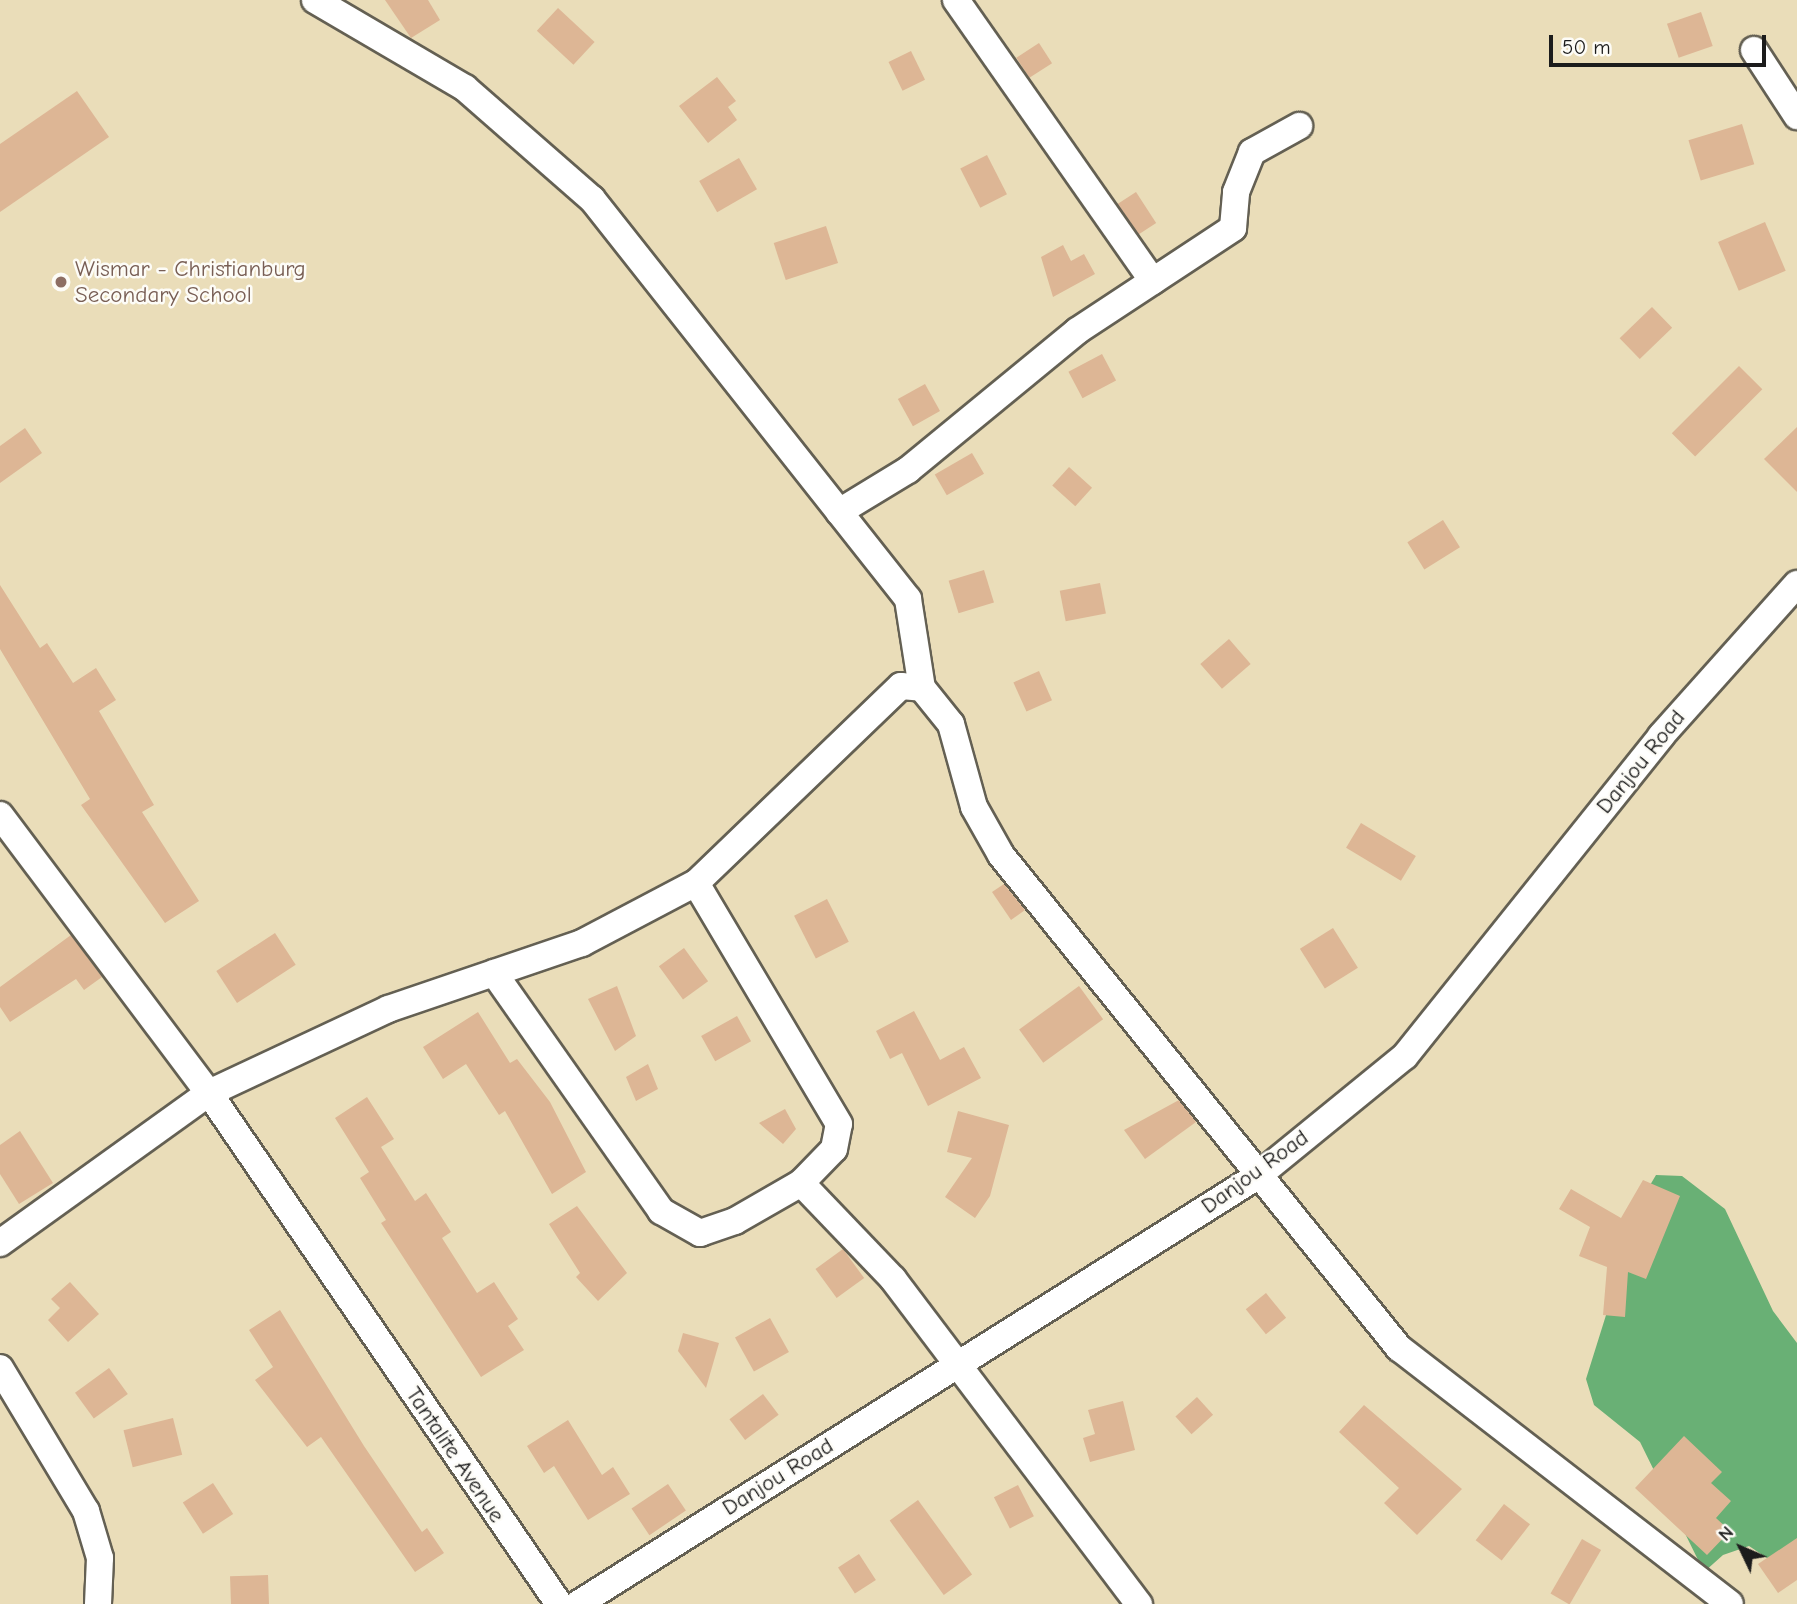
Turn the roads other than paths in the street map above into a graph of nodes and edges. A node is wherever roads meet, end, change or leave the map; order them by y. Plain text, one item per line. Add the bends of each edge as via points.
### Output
1 (315, 0) edge
2 (956, 0) edge
3 (1754, 50) dead end
4 (1797, 116) edge
5 (1299, 126) dead end
6 (1153, 281) junction
7 (839, 512) junction
8 (1797, 584) edge
9 (922, 688) junction
10 (0, 815) edge
11 (696, 883) junction
12 (494, 973) junction
13 (209, 1093) junction
14 (1259, 1175) junction
15 (801, 1183) junction
16 (0, 1243) edge
17 (959, 1363) junction
18 (0, 1368) edge
19 (98, 1604) edge
20 (559, 1604) edge
21 (578, 1604) edge
22 (1139, 1604) edge
23 (1730, 1604) edge

1 - 7 street via 465,88 592,199
2 - 6 street
3 - 4 street
5 - 6 street via 1252,152 1236,192 1233,228
6 - 7 street via 1067,339 908,470
7 - 9 street via 908,599
8 - 14 street, Danjou Road via 1745,638 1405,1056
9 - 11 street via 901,686
9 - 14 street via 951,724 974,807 1001,855
10 - 13 street, Tantalite Avenue
11 - 12 street via 582,943
11 - 15 street via 839,1124 834,1150
12 - 13 street via 388,1009
12 - 15 street via 661,1211 680,1227 700,1233 735,1221
13 - 16 street
13 - 20 street, Tantalite Avenue
14 - 17 street, Danjou Road
14 - 23 street via 1399,1348
15 - 17 street via 893,1279
17 - 21 street, Danjou Road
17 - 22 street
18 - 19 street via 86,1511 100,1558

